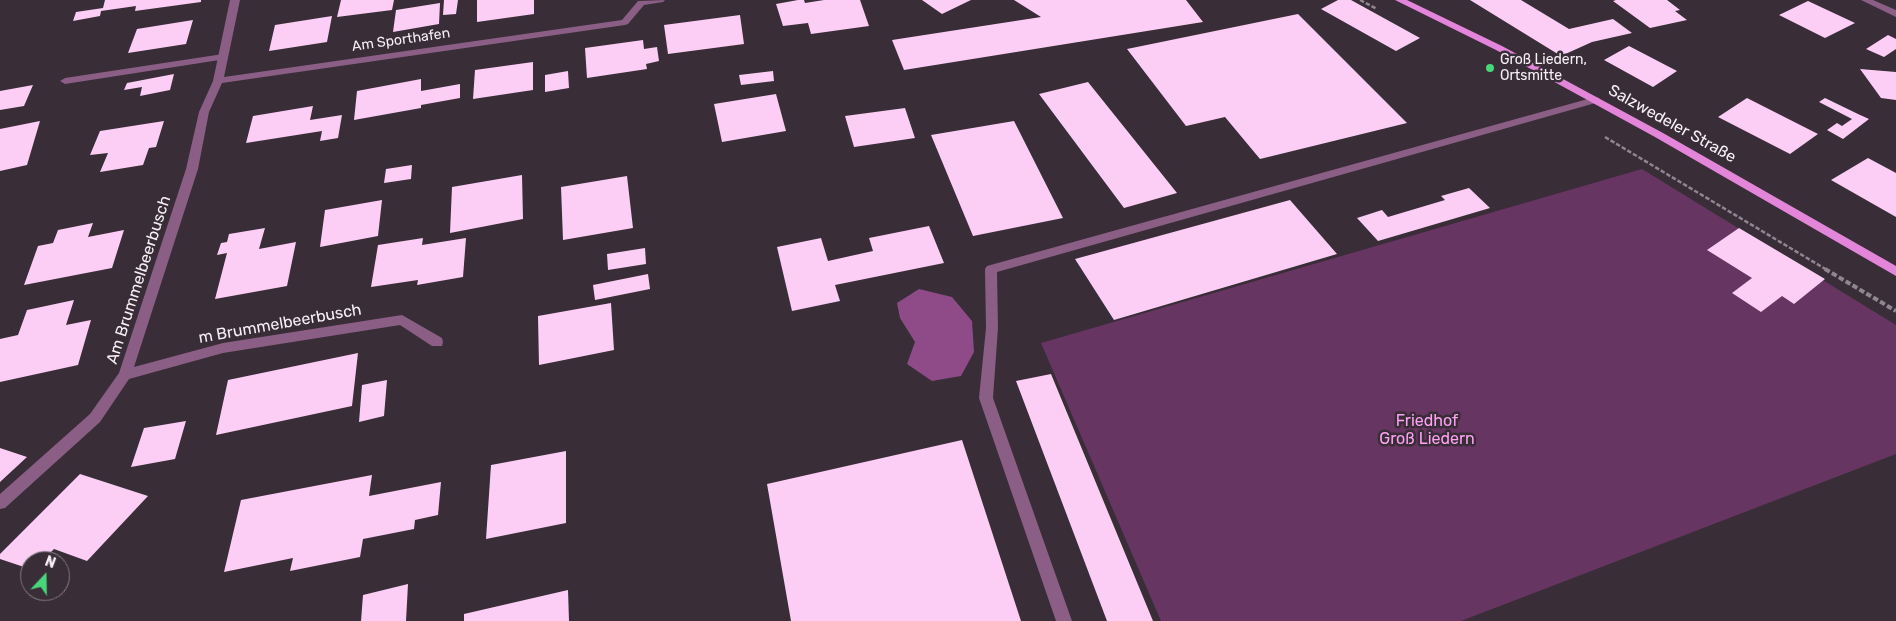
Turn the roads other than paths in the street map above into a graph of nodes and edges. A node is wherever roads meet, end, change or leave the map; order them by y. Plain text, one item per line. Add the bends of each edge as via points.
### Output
1 (235, 0) edge
2 (660, 0) edge
3 (1400, 0) edge
4 (1866, 0) edge
5 (1896, 14) edge
6 (223, 57) junction
7 (65, 81) dead end
8 (218, 81) junction
9 (1596, 100) junction
10 (1896, 272) edge
11 (437, 342) dead end
12 (125, 375) junction
13 (0, 503) edge
14 (1064, 621) edge

1 - 6 street
2 - 8 street, Am Sporthafen via 641,3 626,22
3 - 9 main road, Salzwedeler Straße
4 - 5 street
6 - 7 street
6 - 8 street
8 - 12 street, Am Brummelbeerbusch via 204,112 192,170
9 - 10 main road, Salzwedeler Straße
9 - 14 street via 991,269 992,328 986,398
11 - 12 street, m Brummelbeerbusch via 402,320 223,348
12 - 13 street, Am Brummelbeerbusch via 95,418

